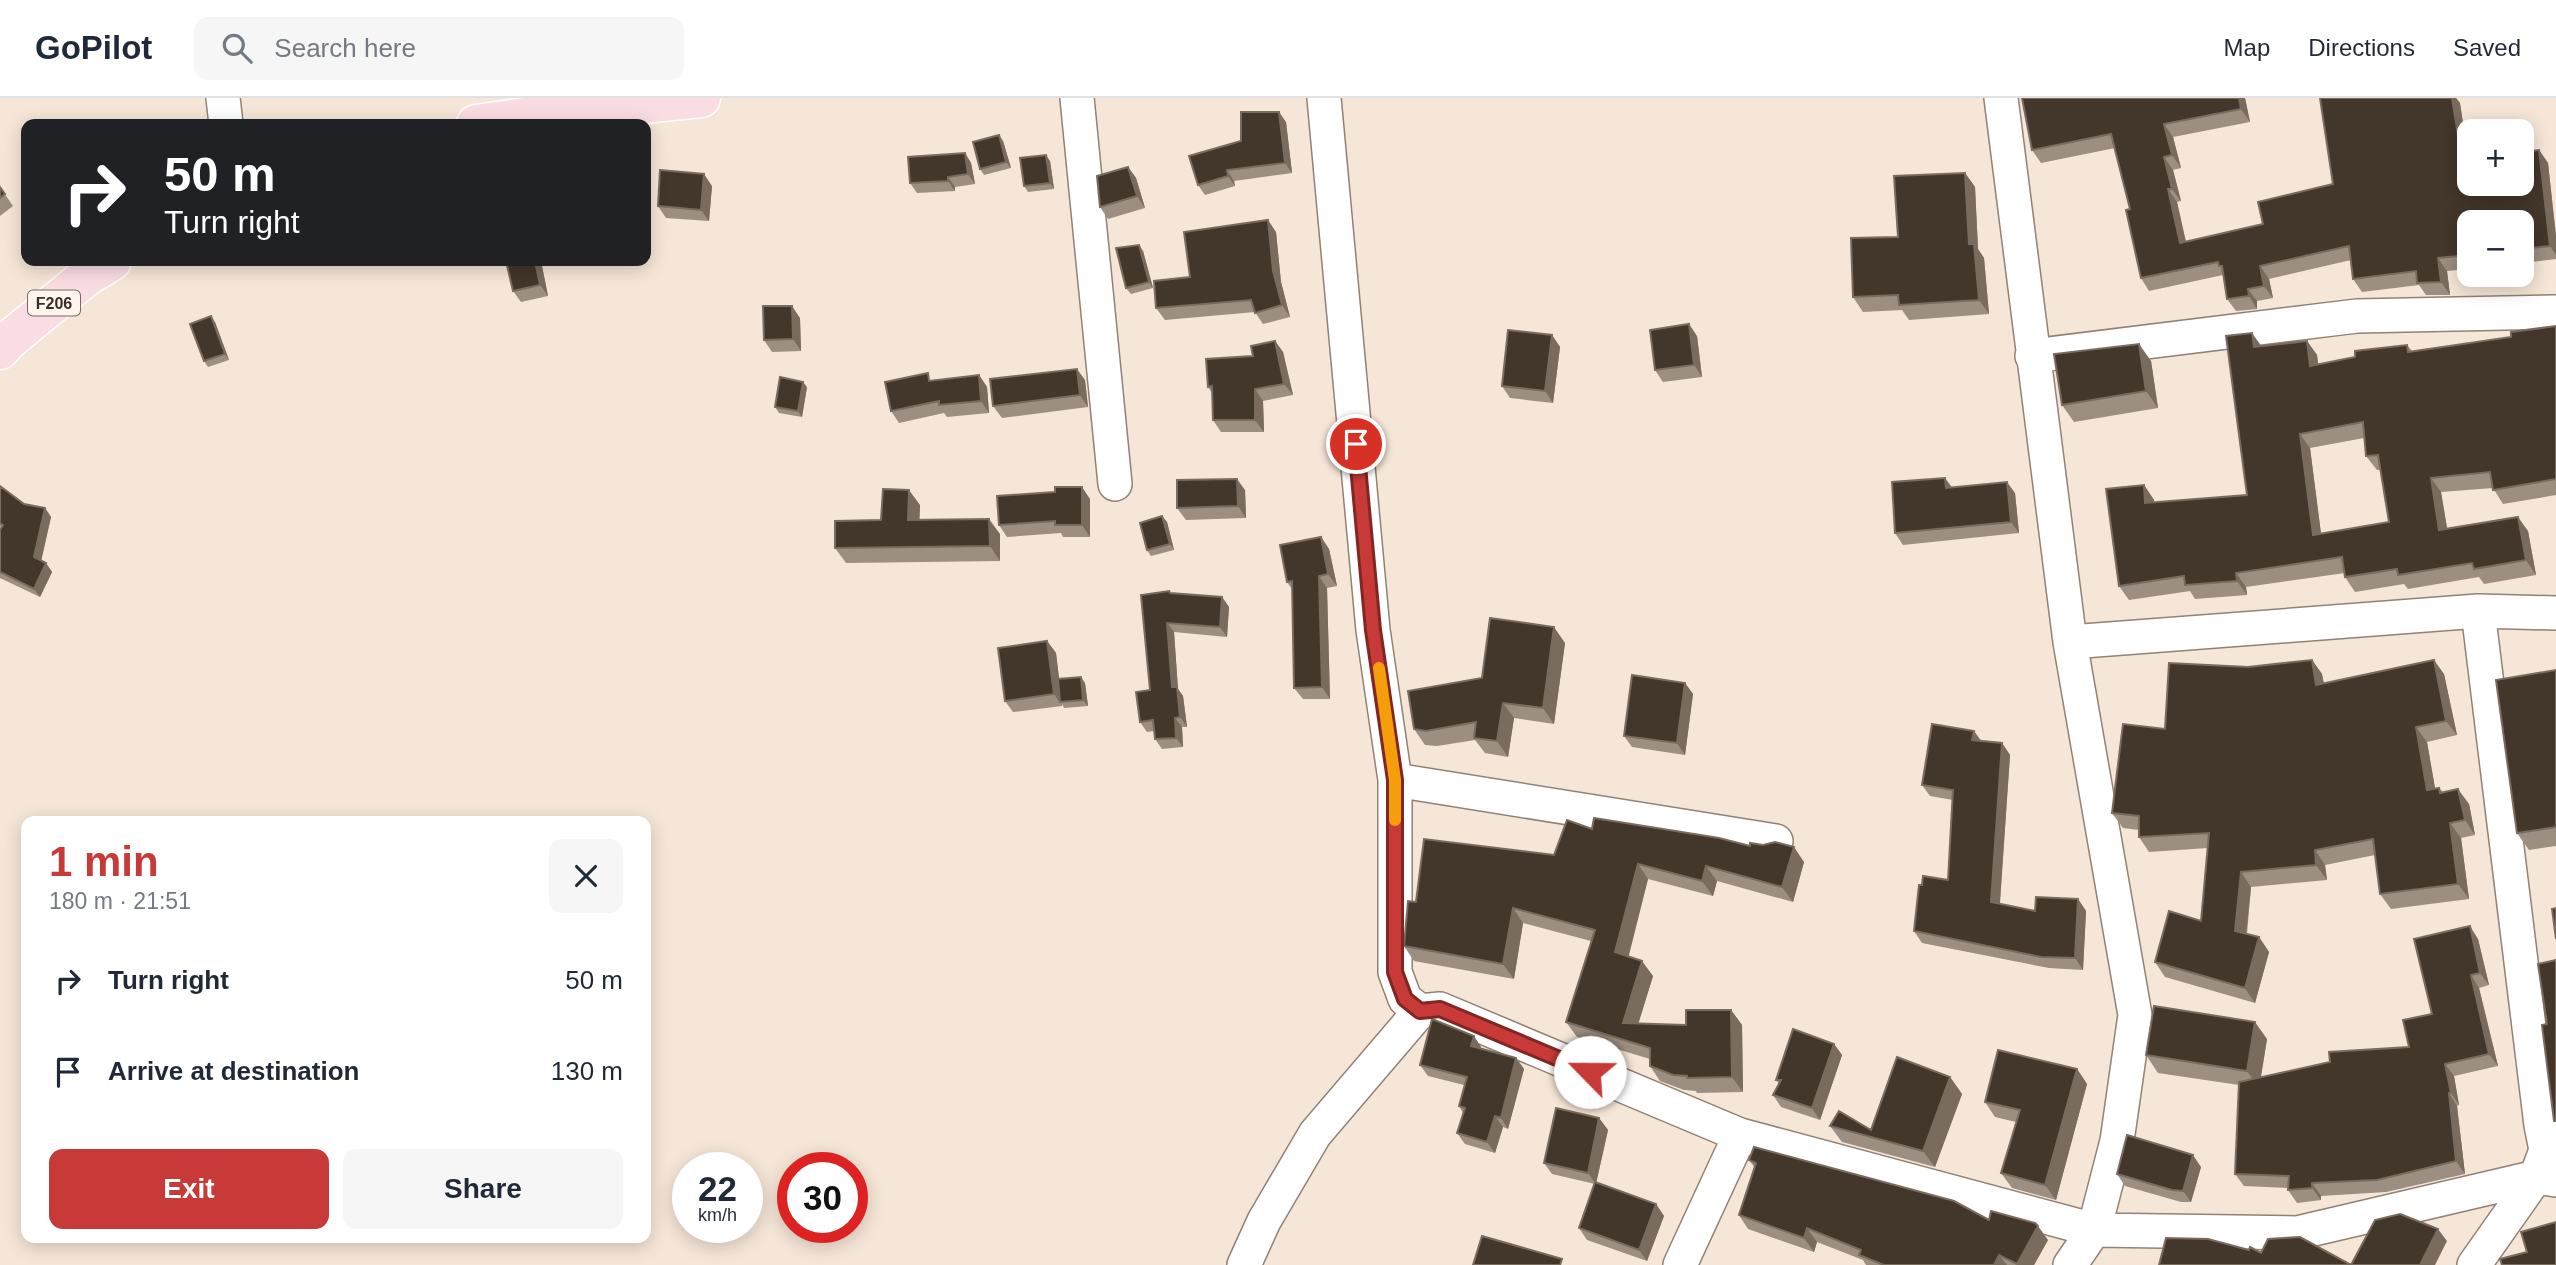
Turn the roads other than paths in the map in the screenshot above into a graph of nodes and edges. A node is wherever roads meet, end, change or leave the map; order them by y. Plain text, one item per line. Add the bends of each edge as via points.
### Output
1 (223, 98) edge
2 (701, 98) edge
3 (1077, 98) edge
4 (1324, 98) edge
5 (2001, 98) edge
6 (225, 119) edge
7 (512, 119) edge
8 (104, 266) edge
9 (2556, 312) edge
10 (3, 339) edge
11 (2032, 356) junction
12 (1115, 484) dead end
13 (2478, 611) junction
14 (2556, 613) edge
15 (2070, 642) junction
16 (1395, 780) junction
17 (1776, 841) edge
18 (1420, 1011) junction
19 (1740, 1135) junction
20 (2546, 1178) edge
21 (2094, 1230) junction
22 (1244, 1265) edge
23 (1680, 1265) edge
24 (2070, 1265) edge
25 (2474, 1265) edge

1 - 6 street
2 - 7 main road
3 - 12 street
4 - 16 street via 1373,630
5 - 11 street
8 - 10 main road, F206
9 - 11 street via 2357,316
11 - 15 street
13 - 14 street
13 - 15 street
13 - 20 street
15 - 21 street via 2135,1015 2118,1141
16 - 17 street
16 - 18 street via 1395,972 1405,999
18 - 19 street via 1440,1009
18 - 22 street via 1315,1134
19 - 21 street
19 - 23 street
20 - 21 street via 2298,1233
20 - 25 street
21 - 24 street

